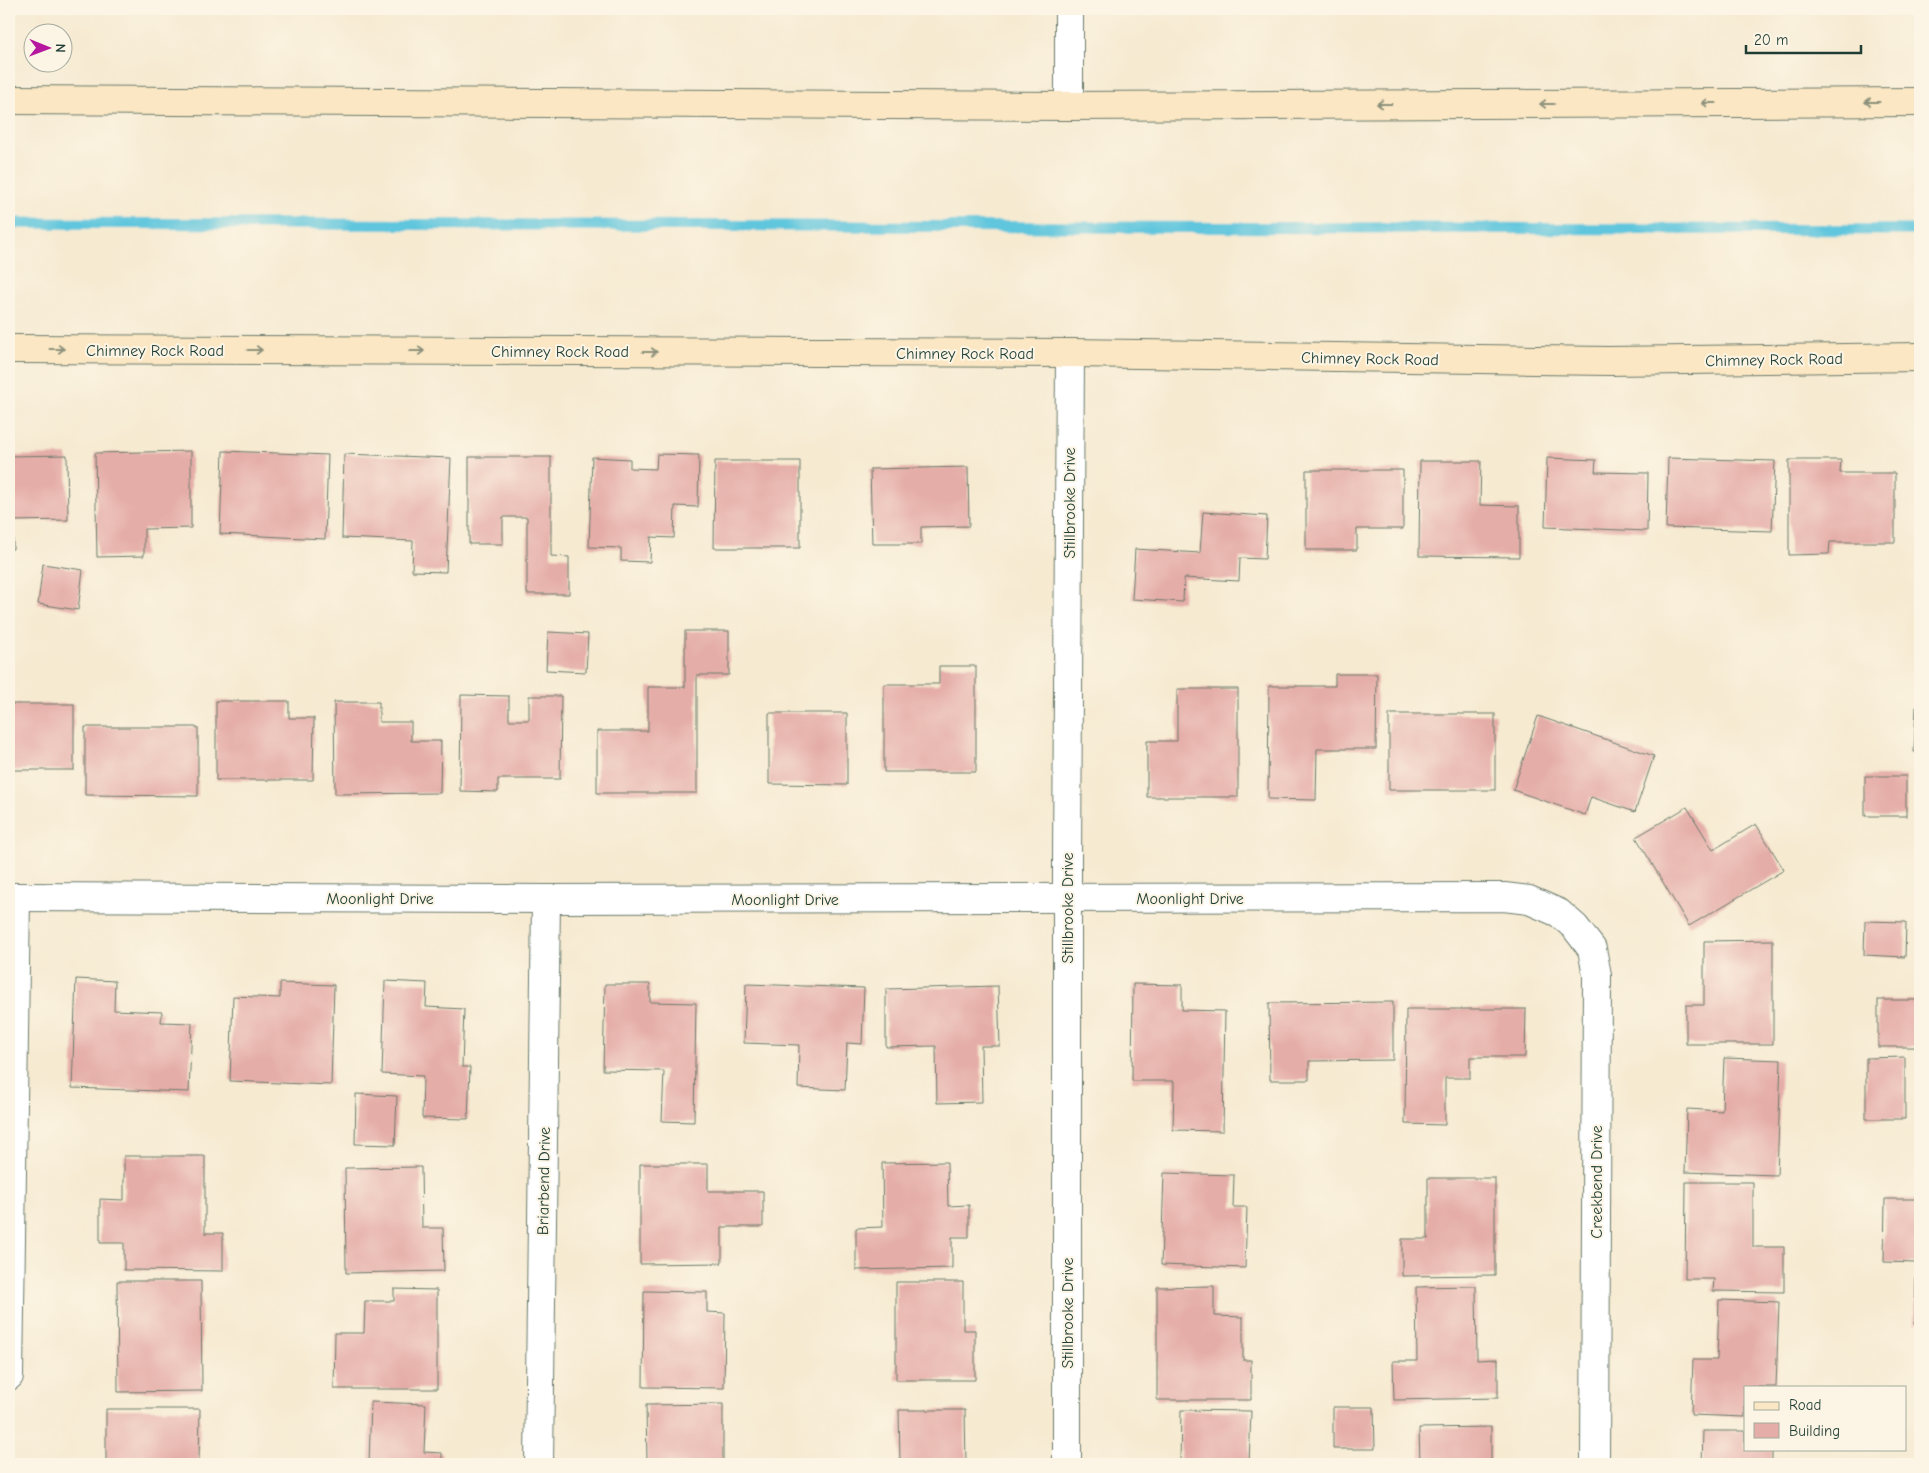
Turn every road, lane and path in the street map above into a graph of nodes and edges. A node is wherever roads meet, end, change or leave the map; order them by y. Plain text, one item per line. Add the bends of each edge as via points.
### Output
1 (1069, 9) edge
2 (9, 100) edge
3 (1920, 102) edge
4 (1069, 106) junction
5 (9, 349) edge
6 (1070, 353) junction
7 (1920, 357) edge
8 (12, 897) edge
9 (546, 899) junction
10 (1067, 899) junction
11 (1559, 913) joint
12 (9, 1376) edge
13 (539, 1464) edge
14 (1067, 1464) edge
15 (1595, 1464) edge

1 - 4 street
2 - 4 main road
3 -> 4 main road
5 -> 6 main road, Chimney Rock Road
6 - 7 main road, Chimney Rock Road via 1608,361
6 - 10 street, Stillbrooke Drive
8 - 9 street, Moonlight Drive
8 - 12 street
9 - 10 street, Moonlight Drive
9 - 13 street, Briarbend Drive
10 - 11 street, Moonlight Drive via 1504,898 1529,900
10 - 14 street, Stillbrooke Drive
11 - 15 street, Creekbend Drive via 1592,949 1596,975

